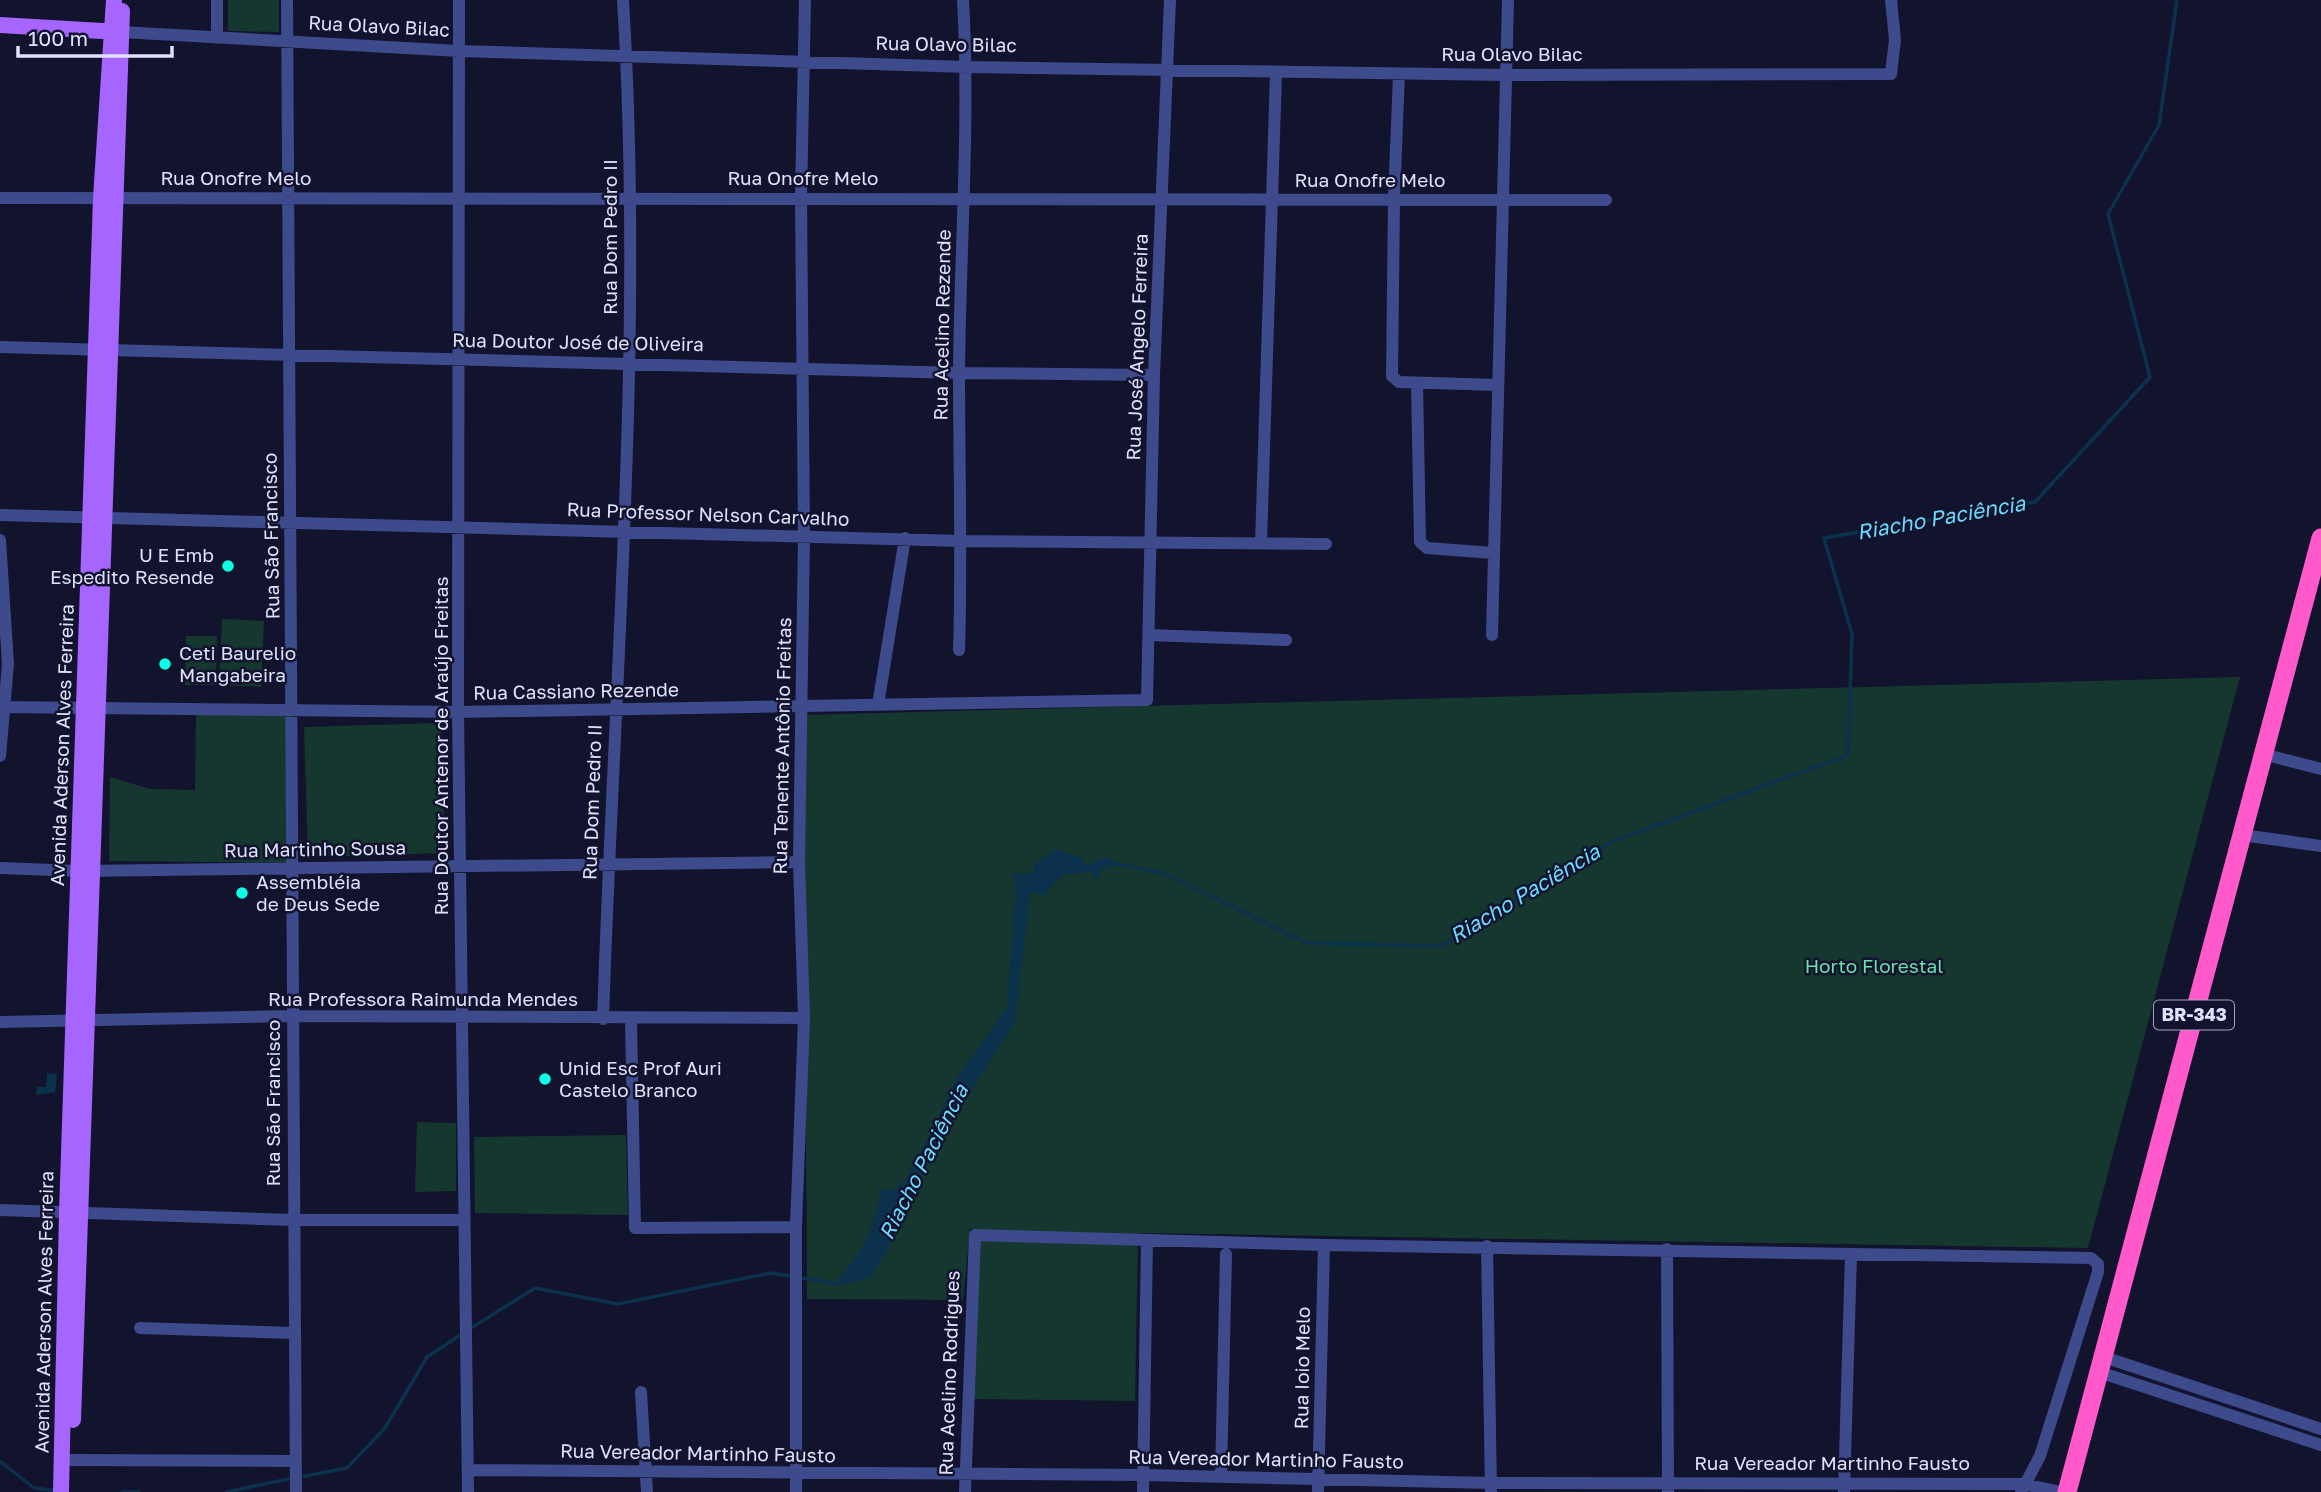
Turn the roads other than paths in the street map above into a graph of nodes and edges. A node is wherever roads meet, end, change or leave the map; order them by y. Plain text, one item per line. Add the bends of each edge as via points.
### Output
1 (114, 0) edge
2 (122, 0) edge
3 (218, 0) edge
4 (287, 0) edge
5 (459, 0) edge
6 (623, 0) edge
7 (805, 0) edge
8 (964, 0) edge
9 (1170, 0) edge
10 (1508, 0) edge
11 (1891, 0) edge
12 (0, 25) edge
13 (116, 32) junction
14 (217, 38) junction
15 (288, 43) junction
16 (459, 51) junction
17 (627, 55) junction
18 (806, 61) junction
19 (967, 67) junction
20 (1169, 68) junction
21 (1276, 73) junction
22 (1399, 74) junction
23 (1507, 75) junction
24 (290, 197) junction
25 (801, 197) junction
26 (0, 198) edge
27 (108, 198) junction
28 (459, 198) junction
29 (630, 198) junction
30 (963, 198) junction
31 (1161, 199) junction
32 (1394, 199) junction
33 (1273, 200) junction
34 (1606, 200) dead end
35 (1503, 201) junction
36 (0, 346) edge
37 (104, 349) junction
38 (287, 356) junction
39 (459, 359) junction
40 (629, 362) junction
41 (803, 367) junction
42 (959, 373) junction
43 (1154, 375) junction
44 (1417, 383) junction
45 (1498, 385) junction
46 (0, 515) edge
47 (97, 517) junction
48 (291, 523) junction
49 (460, 525) junction
50 (625, 531) junction
51 (804, 536) junction
52 (905, 538) junction
53 (2321, 538) edge
54 (0, 540) edge
55 (962, 541) junction
56 (1261, 543) junction
57 (1152, 544) junction
58 (1325, 544) dead end
59 (1493, 553) junction
60 (1149, 635) junction
61 (1492, 635) dead end
62 (1286, 640) dead end
63 (959, 650) dead end
64 (1148, 695) joint
65 (878, 705) junction
66 (2, 707) edge
67 (800, 707) junction
68 (91, 708) junction
69 (291, 709) junction
70 (615, 709) junction
71 (458, 712) junction
72 (2263, 754) junction
73 (0, 756) edge
74 (2321, 769) edge
75 (2242, 835) junction
76 (2321, 846) edge
77 (799, 862) junction
78 (608, 865) junction
79 (461, 866) junction
80 (0, 868) edge
81 (292, 868) junction
82 (86, 871) junction
83 (292, 1016) junction
84 (461, 1018) junction
85 (804, 1018) junction
86 (603, 1019) junction
87 (631, 1019) junction
88 (0, 1023) edge
89 (81, 1023) junction
90 (0, 1210) edge
91 (74, 1213) junction
92 (293, 1220) junction
93 (463, 1220) junction
94 (796, 1227) junction
95 (1147, 1240) junction
96 (1324, 1245) junction
97 (1488, 1246) junction
98 (1667, 1249) junction
99 (1226, 1254) dead end
100 (1851, 1254) junction
101 (140, 1328) dead end
102 (293, 1333) junction
103 (2102, 1365) junction
104 (641, 1392) dead end
105 (2321, 1429) edge
106 (2321, 1444) edge
107 (66, 1461) junction
108 (293, 1461) junction
109 (468, 1470) junction
110 (647, 1472) junction
111 (965, 1473) junction
112 (797, 1474) junction
113 (1143, 1475) junction
114 (1221, 1476) junction
115 (1318, 1478) junction
116 (1668, 1487) edge
117 (1844, 1487) edge
118 (1491, 1488) edge
119 (2022, 1488) edge
120 (61, 1492) edge
121 (71, 1492) edge
122 (296, 1492) edge
123 (468, 1492) edge
124 (647, 1492) edge
125 (796, 1492) edge
126 (965, 1492) edge
127 (1143, 1492) edge
128 (1318, 1492) edge
129 (2062, 1492) edge
130 (2067, 1492) edge

1 - 13 main road, Avenida Aderson Alves Ferreira
2 - 13 main road, Avenida Aderson Alves Ferreira
3 - 14 street
4 - 15 street, Rua São Francisco
5 - 16 street, Rua Doutor Antenor de Araújo Freitas
6 - 17 street, Rua Dom Pedro II
7 - 18 street, Rua Tenente Antônio Freitas
8 - 19 street, Rua Acelino Rezende
9 - 20 street, Rua José Angelo Ferreira
10 - 23 street
11 - 23 street, Rua Olavo Bilac via 1895,40 1891,74
12 - 13 main road, Rua Olavo Bilac
13 - 14 street, Rua Olavo Bilac
13 - 27 main road, Avenida Aderson Alves Ferreira
14 - 15 street, Rua Olavo Bilac
15 - 16 street, Rua Olavo Bilac
15 - 24 street, Rua São Francisco
16 - 17 street, Rua Olavo Bilac
16 - 28 street, Rua Doutor Antenor de Araújo Freitas
17 - 18 street, Rua Olavo Bilac
17 - 29 street, Rua Dom Pedro II
18 - 19 street, Rua Olavo Bilac
18 - 25 street, Rua Tenente Antônio Freitas
19 - 20 street, Rua Olavo Bilac
19 - 30 street, Rua Acelino Rezende
20 - 21 street, Rua Olavo Bilac
20 - 31 street, Rua José Angelo Ferreira
21 - 22 street, Rua Olavo Bilac
21 - 33 street
22 - 23 street, Rua Olavo Bilac
22 - 32 street
23 - 35 street
24 - 27 street, Rua Onofre Melo
24 - 28 street, Rua Onofre Melo
24 - 38 street, Rua São Francisco
25 - 29 street, Rua Onofre Melo
25 - 30 street, Rua Onofre Melo
25 - 41 street, Rua Tenente Antônio Freitas
26 - 27 street, Rua Onofre Melo
27 - 37 main road, Avenida Aderson Alves Ferreira
28 - 29 street, Rua Onofre Melo
28 - 39 street, Rua Doutor Antenor de Araújo Freitas
29 - 40 street, Rua Dom Pedro II
30 - 31 street, Rua Onofre Melo
30 - 42 street, Rua Acelino Rezende
31 - 33 street, Rua Onofre Melo
31 - 43 street, Rua José Angelo Ferreira
32 - 33 street, Rua Onofre Melo
32 - 35 street, Rua Onofre Melo
32 - 44 street via 1391,372 1396,381
33 - 56 street
34 - 35 street, Rua Onofre Melo
35 - 45 street
36 - 37 street, Rua Doutor José de Oliveira
37 - 38 street, Rua Doutor José de Oliveira
37 - 47 main road, Avenida Aderson Alves Ferreira
38 - 39 street, Rua Doutor José de Oliveira
38 - 48 street, Rua São Francisco
39 - 40 street, Rua Doutor José de Oliveira
39 - 49 street, Rua Doutor Antenor de Araújo Freitas
40 - 41 street, Rua Doutor José de Oliveira
40 - 50 street, Rua Dom Pedro II
41 - 42 street, Rua Doutor José de Oliveira
41 - 51 street, Rua Tenente Antônio Freitas
42 - 43 street, Rua Doutor José de Oliveira
42 - 55 street, Rua Acelino Rezende
43 - 57 street, Rua José Angelo Ferreira
44 - 45 street
44 - 59 street via 1419,539 1427,548
45 - 59 street
46 - 47 street, Rua Professor Nelson Carvalho
47 - 48 street, Rua Professor Nelson Carvalho
47 - 68 main road, Avenida Aderson Alves Ferreira
48 - 49 street, Rua Professor Nelson Carvalho
48 - 69 street, Rua São Francisco
49 - 50 street, Rua Professor Nelson Carvalho
49 - 71 street, Rua Doutor Antenor de Araújo Freitas
50 - 51 street, Rua Professor Nelson Carvalho
50 - 70 street, Rua Dom Pedro II
51 - 52 street, Rua Professor Nelson Carvalho
51 - 67 street, Rua Tenente Antônio Freitas
52 - 55 street, Rua Professor Nelson Carvalho
52 - 65 street
53 - 72 highway, BR-343
54 - 66 street via 8,664
55 - 57 street, Rua Professor Nelson Carvalho
55 - 63 street, Rua Acelino Rezende
56 - 57 street, Rua Professor Nelson Carvalho
56 - 58 street, Rua Professor Nelson Carvalho
57 - 60 street, Rua José Angelo Ferreira
59 - 61 street
60 - 62 street
60 - 64 street, Rua José Angelo Ferreira
64 - 65 street, Rua Cassiano Rezende via 1141,702
65 - 67 street, Rua Cassiano Rezende
66 - 68 street, Rua Cassiano Rezende
66 - 73 street
67 - 70 street, Rua Cassiano Rezende
67 - 77 street, Rua Tenente Antônio Freitas
68 - 69 street, Rua Cassiano Rezende
68 - 82 main road, Avenida Aderson Alves Ferreira
69 - 71 street, Rua Cassiano Rezende
69 - 81 street, Rua São Francisco
70 - 71 street, Rua Cassiano Rezende
70 - 78 street, Rua Dom Pedro II
71 - 79 street, Rua Doutor Antenor de Araújo Freitas
72 - 74 street
72 - 75 highway, BR-343
75 - 76 street
75 - 103 highway, BR-343
77 - 78 street, Rua Martinho Sousa
77 - 85 street, Rua Tenente Antônio Freitas
78 - 79 street, Rua Martinho Sousa
78 - 86 street, Rua Dom Pedro II
79 - 81 street, Rua Martinho Sousa
79 - 84 street, Rua Doutor Antenor de Araújo Freitas
80 - 82 street, Rua Martinho Sousa
81 - 82 street, Rua Martinho Sousa
81 - 83 street, Rua São Francisco
82 - 89 main road, Avenida Aderson Alves Ferreira
83 - 84 street, Rua Professora Raimunda Mendes
83 - 89 street, Rua Professora Raimunda Mendes
83 - 92 street, Rua São Francisco
84 - 86 street, Rua Professora Raimunda Mendes
84 - 93 street, Rua Doutor Antenor de Araújo Freitas
85 - 87 street, Rua Professora Raimunda Mendes
85 - 94 street, Rua Tenente Antônio Freitas
86 - 87 street, Rua Professora Raimunda Mendes
87 - 94 street via 635,1228
88 - 89 street, Rua Professora Raimunda Mendes
89 - 91 main road, Avenida Aderson Alves Ferreira
90 - 91 street
91 - 92 street
91 - 107 main road, Avenida Aderson Alves Ferreira
92 - 93 street
92 - 102 street, Rua São Francisco
93 - 109 street, Rua Doutor Antenor de Araújo Freitas
94 - 112 street, Rua Tenente Antônio Freitas
95 - 96 street
95 - 111 street, Rua Acelino Rodrigues via 975,1235
95 - 113 street
96 - 97 street
96 - 115 street, Rua Ioio Melo
97 - 98 street
97 - 118 street
98 - 100 street
98 - 116 street
99 - 114 street
100 - 117 street
100 - 119 street via 2097,1261 2098,1272 2043,1450
101 - 102 street
102 - 108 street, Rua São Francisco
103 - 105 street
103 - 106 street
103 - 130 highway, BR-343
104 - 110 street
107 - 108 street
107 - 120 main road, Avenida Aderson Alves Ferreira
107 - 121 main road, Avenida Aderson Alves Ferreira
108 - 122 street, Rua São Francisco
109 - 110 street, Rua Vereador Martinho Fausto
109 - 123 street, Rua Doutor Antenor de Araújo Freitas
110 - 112 street, Rua Vereador Martinho Fausto
110 - 124 street
111 - 112 street, Rua Vereador Martinho Fausto
111 - 113 street, Rua Vereador Martinho Fausto
111 - 126 street, Rua Acelino Rodrigues
112 - 125 street, Rua Tenente Antônio Freitas
113 - 114 street, Rua Vereador Martinho Fausto
113 - 127 street
114 - 115 street, Rua Vereador Martinho Fausto
115 - 118 street, Rua Vereador Martinho Fausto
115 - 128 street, Rua Ioio Melo
116 - 117 street, Rua Vereador Martinho Fausto
116 - 118 street, Rua Vereador Martinho Fausto
117 - 119 street, Rua Vereador Martinho Fausto
119 - 129 street, Rua Vereador Martinho Fausto

